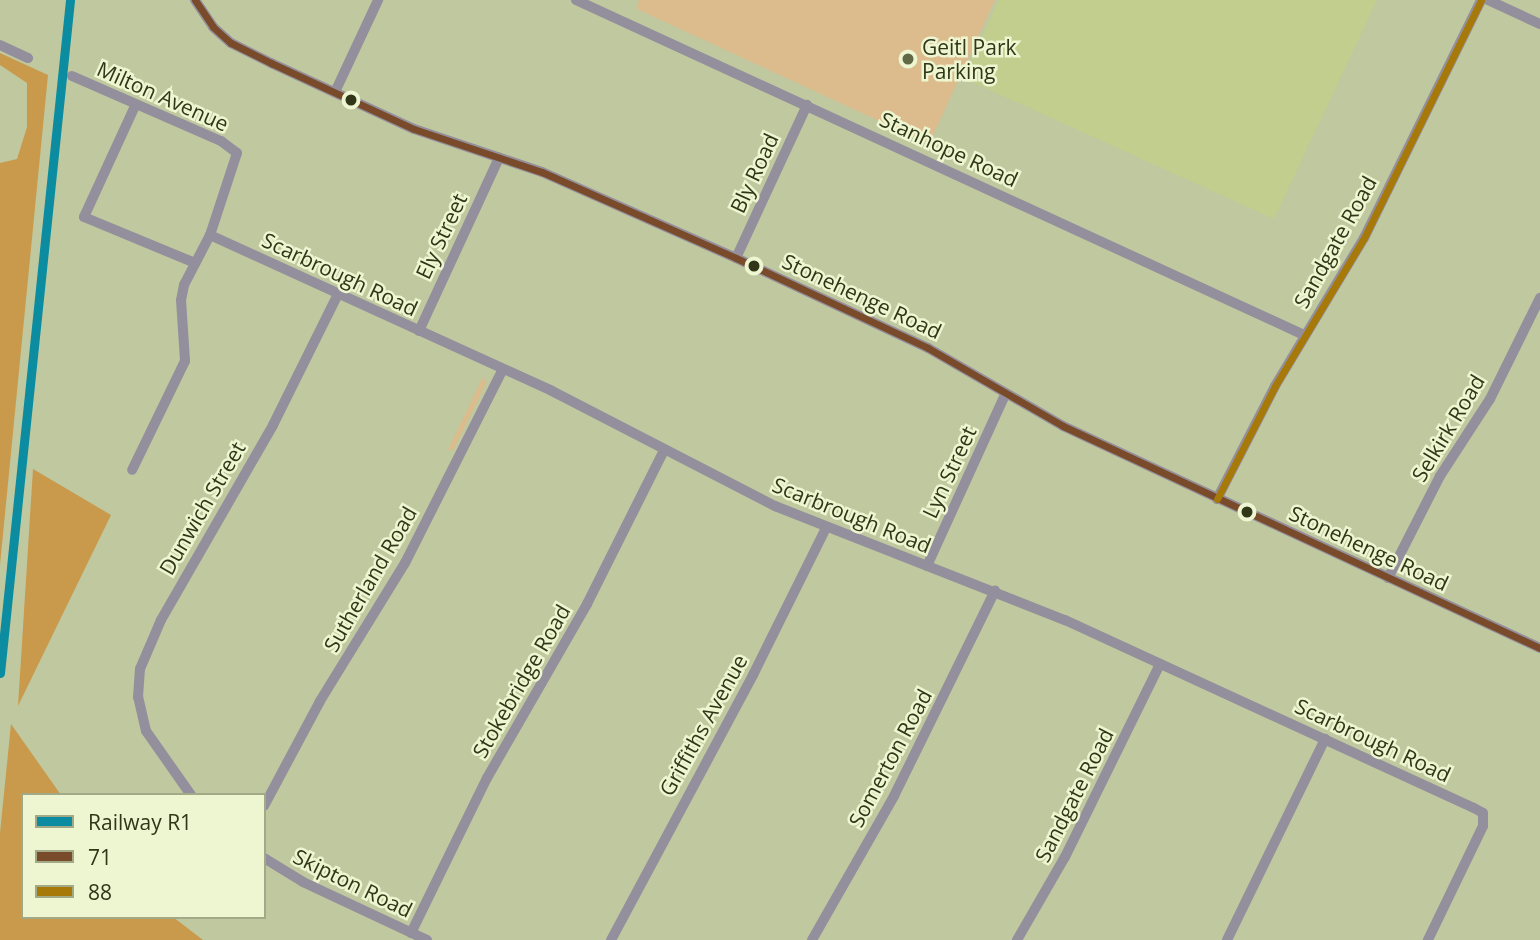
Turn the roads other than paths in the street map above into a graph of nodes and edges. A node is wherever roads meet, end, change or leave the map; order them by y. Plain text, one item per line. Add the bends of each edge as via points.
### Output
1 (195, 0) edge
2 (378, 0) edge
3 (576, 0) edge
4 (1481, 0) edge
5 (1488, 0) edge
6 (1540, 24) edge
7 (0, 45) edge
8 (28, 58) dead end
9 (72, 76) dead end
10 (335, 92) junction
11 (807, 105) junction
12 (135, 106) junction
13 (499, 158) junction
14 (210, 235) junction
15 (736, 258) junction
16 (195, 262) junction
17 (338, 294) junction
18 (1540, 298) edge
19 (419, 331) junction
20 (1304, 335) junction
21 (503, 369) junction
22 (1006, 393) junction
23 (664, 450) junction
24 (132, 470) dead end
25 (1217, 499) junction
26 (826, 528) junction
27 (927, 566) junction
28 (1388, 578) junction
29 (995, 591) junction
30 (1540, 648) edge
31 (1160, 664) junction
32 (1325, 739) junction
33 (190, 793) edge
34 (266, 802) edge
35 (266, 859) edge
36 (411, 933) junction
37 (427, 940) edge
38 (611, 940) edge
39 (812, 940) edge
40 (1017, 940) edge
41 (1227, 940) edge
42 (1428, 940) edge

1 - 10 street, Stonehenge Road via 232,43
2 - 10 street
3 - 11 street, Stanhope Road
4 - 20 street, Sandgate Road via 1364,238
5 - 6 street
7 - 8 street
9 - 12 street, Milton Avenue
10 - 13 street, Stonehenge Road via 414,129
11 - 15 street, Bly Road
11 - 20 street, Stanhope Road
12 - 14 street, Milton Avenue via 222,141 237,153
12 - 16 street via 84,217
13 - 15 street, Stonehenge Road via 576,186
13 - 19 street, Ely Street
14 - 16 street
14 - 17 street, Scarbrough Road
15 - 22 street, Stonehenge Road via 928,348
16 - 24 street via 181,300 185,361
17 - 19 street, Scarbrough Road
17 - 33 street, Dunwich Street via 273,425 144,656 138,697 156,748
18 - 28 street, Selkirk Road via 1490,399 1440,476
19 - 21 street, Scarbrough Road
20 - 25 street, Sandgate Road
21 - 23 street, Scarbrough Road
21 - 34 street, Sutherland Road via 405,563 320,701
22 - 25 street, Stonehenge Road via 1063,426
22 - 27 street, Lyn Street
23 - 26 street, Scarbrough Road
23 - 36 street, Stokebridge Road via 587,604 487,778
25 - 28 street, Stonehenge Road
26 - 27 street, Scarbrough Road
26 - 38 street, Griffiths Avenue via 747,688
27 - 29 street, Scarbrough Road
28 - 30 street, Stonehenge Road
29 - 31 street, Scarbrough Road
29 - 39 street, Somerton Road via 894,796
31 - 32 street, Scarbrough Road
31 - 40 street, Sandgate Road via 1065,857
32 - 41 street
32 - 42 street, Scarbrough Road via 1466,803 1484,817
35 - 36 street, Skipton Road via 303,882
36 - 37 street, Skipton Road

